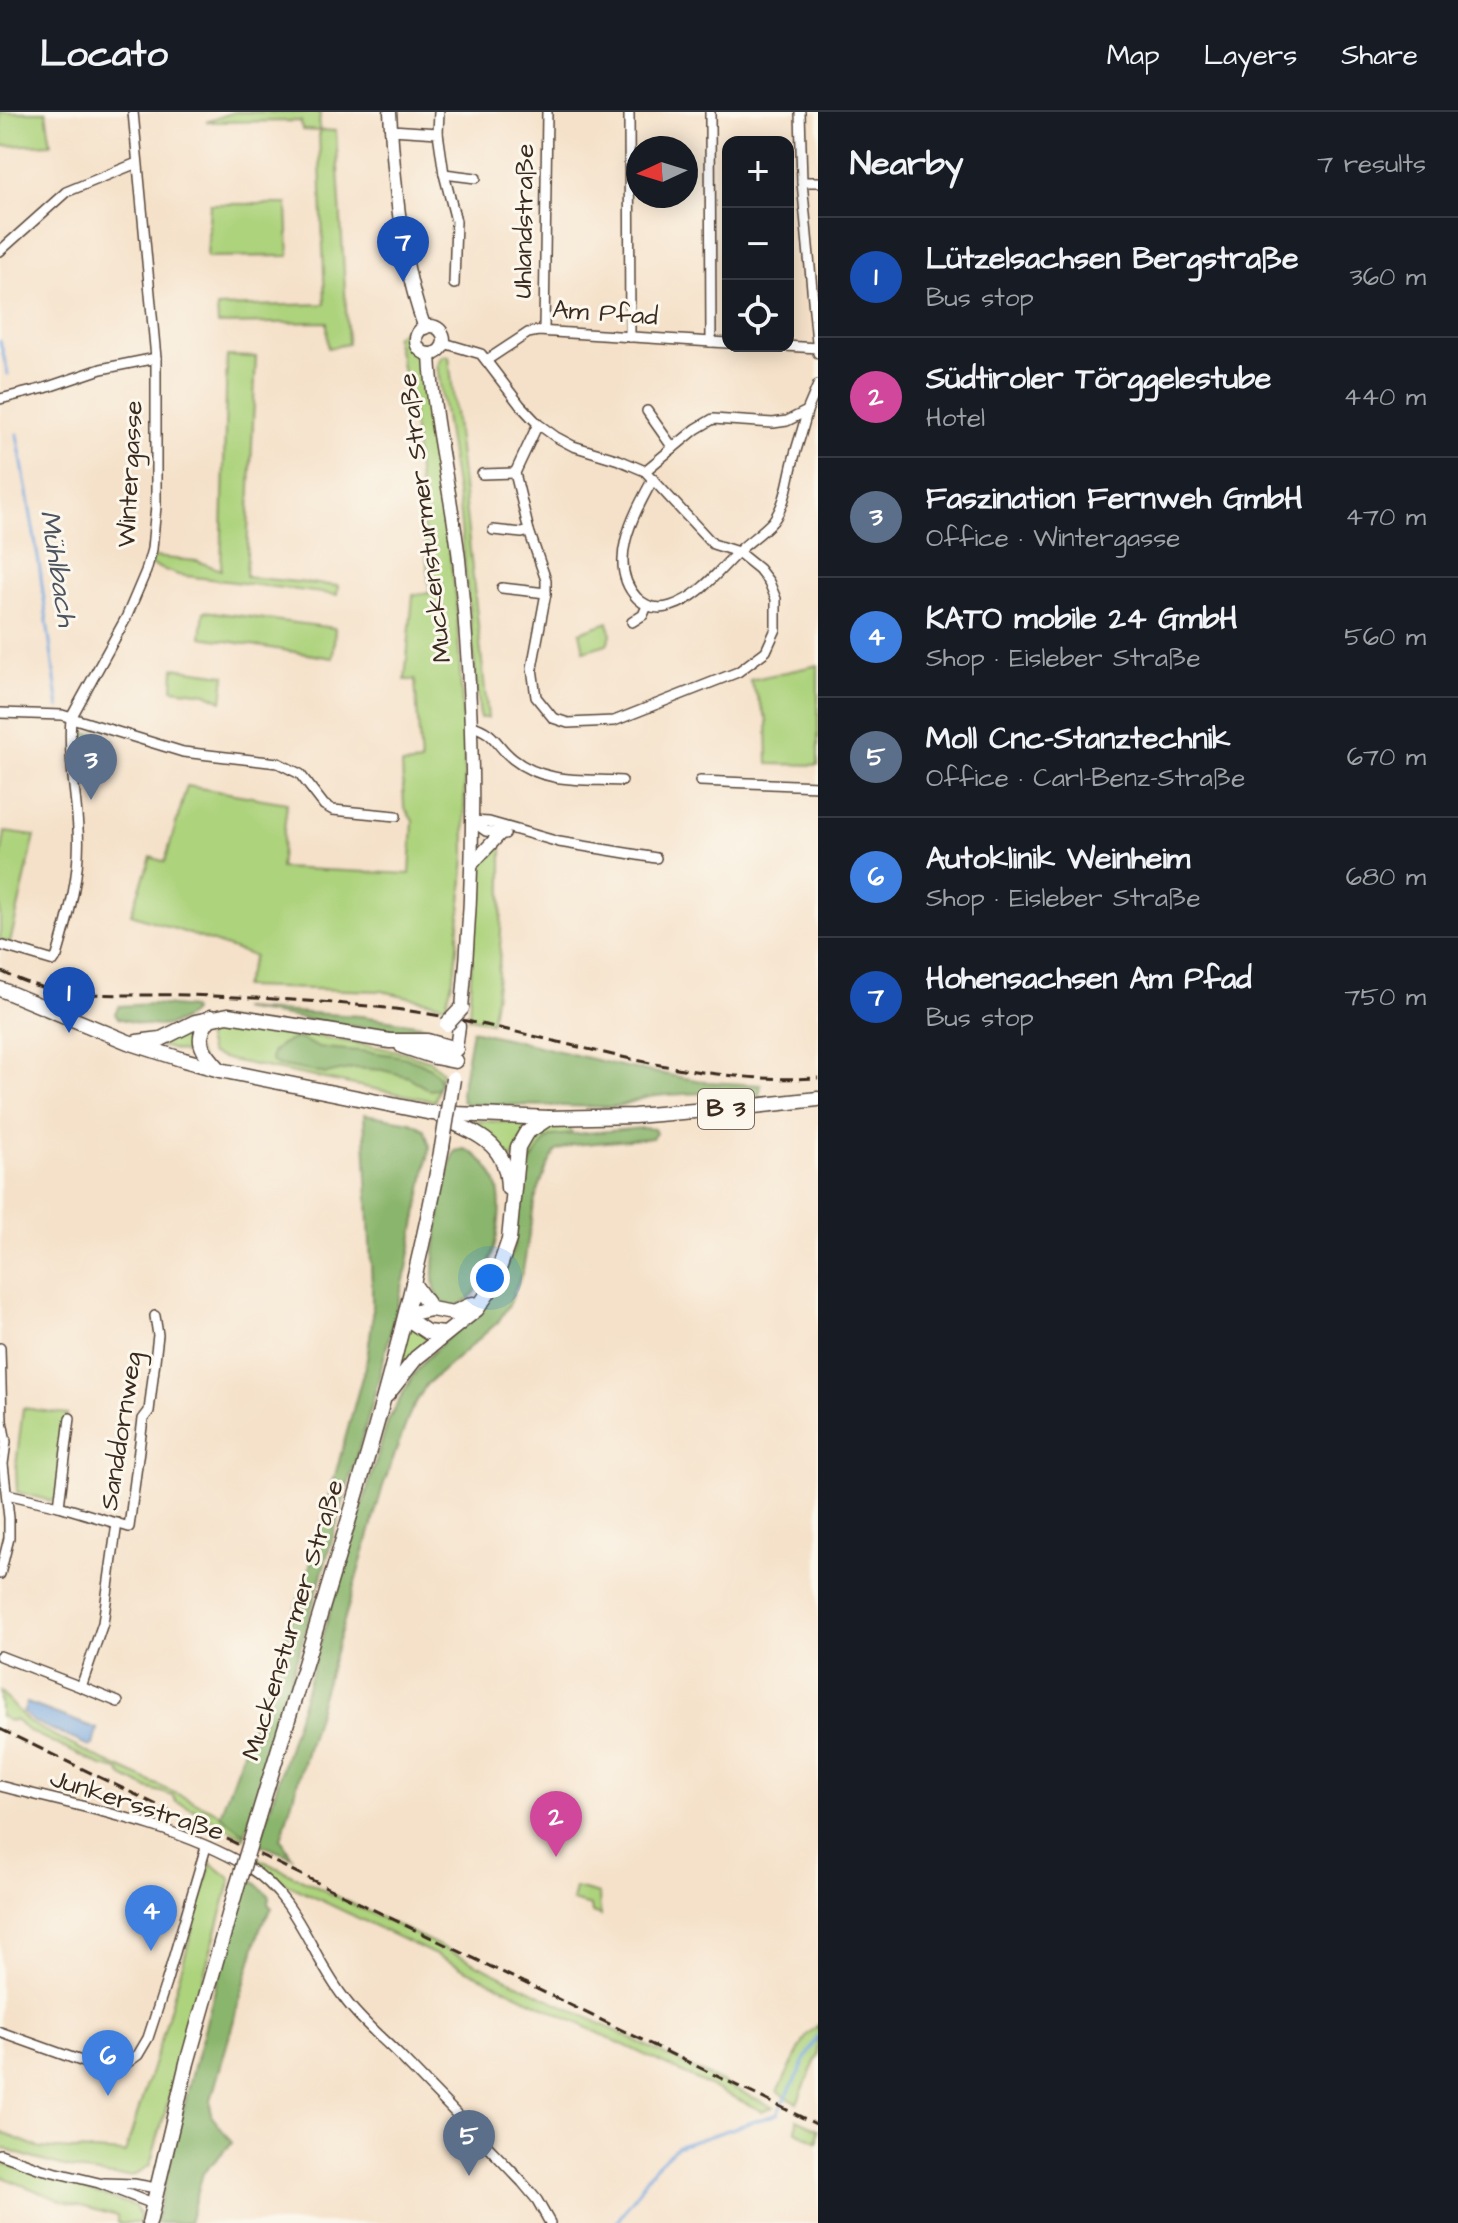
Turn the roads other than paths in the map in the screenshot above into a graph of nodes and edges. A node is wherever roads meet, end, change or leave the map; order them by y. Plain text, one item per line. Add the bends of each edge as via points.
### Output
1 (133, 112) edge
2 (390, 112) edge
3 (439, 112) edge
4 (547, 112) edge
5 (629, 112) edge
6 (710, 112) edge
7 (800, 112) edge
8 (391, 130) junction
9 (438, 133) junction
10 (137, 163) junction
11 (444, 174) junction
12 (476, 178) dead end
13 (802, 182) junction
14 (818, 182) edge
15 (0, 251) edge
16 (454, 284) dead end
17 (425, 328) junction
18 (544, 330) junction
19 (630, 337) junction
20 (711, 342) junction
21 (444, 343) junction
22 (722, 343) edge
23 (794, 347) edge
24 (818, 350) edge
25 (430, 354) junction
26 (156, 358) junction
27 (487, 360) junction
28 (818, 385) edge
29 (0, 399) edge
30 (816, 401) edge
31 (647, 411) dead end
32 (807, 411) junction
33 (538, 424) junction
34 (673, 448) junction
35 (645, 471) junction
36 (515, 473) junction
37 (482, 474) dead end
38 (653, 479) junction
39 (493, 530) dead end
40 (529, 531) junction
41 (738, 552) junction
42 (502, 588) dead end
43 (546, 593) junction
44 (647, 606) junction
45 (632, 622) dead end
46 (0, 713) edge
47 (71, 718) junction
48 (470, 725) junction
49 (622, 781) dead end
50 (700, 781) dead end
51 (818, 786) edge
52 (396, 816) dead end
53 (472, 821) junction
54 (500, 834) junction
55 (525, 834) junction
56 (656, 858) dead end
57 (472, 864) junction
58 (0, 945) edge
59 (0, 989) edge
60 (462, 1008) joint
61 (212, 1016) junction
62 (453, 1025) junction
63 (390, 1041) junction
64 (427, 1041) junction
65 (128, 1042) junction
66 (456, 1055) junction
67 (220, 1070) junction
68 (818, 1099) edge
69 (432, 1113) junction
70 (549, 1118) junction
71 (413, 1283) junction
72 (431, 1309) junction
73 (155, 1316) dead end
74 (406, 1316) junction
75 (444, 1334) junction
76 (0, 1348) edge
77 (387, 1395) junction
78 (70, 1418) dead end
79 (2, 1464) edge
80 (7, 1494) junction
81 (59, 1506) junction
82 (117, 1523) junction
83 (0, 1574) edge
84 (0, 1656) edge
85 (81, 1687) junction
86 (118, 1702) dead end
87 (0, 1786) edge
88 (206, 1847) junction
89 (0, 2032) edge
90 (0, 2154) edge
91 (99, 2183) junction
92 (156, 2188) junction
93 (153, 2204) junction
94 (149, 2223) edge
95 (550, 2223) edge

1 - 10 street, Wintergasse
2 - 8 street
3 - 9 street
4 - 18 street, Uhlandstraße
5 - 19 street
6 - 20 street
7 - 13 street
8 - 9 street
8 - 17 street via 413,299
9 - 11 street
10 - 15 street via 68,191
10 - 26 street, Wintergasse
11 - 12 street
11 - 16 street via 456,221
13 - 14 street
13 - 24 street
17 - 21 street via 438,329
17 - 25 street via 418,345
18 - 19 street, Am Pfad
18 - 27 street, Am Pfad via 528,333
19 - 20 street, Am Pfad
20 - 22 street, Am Pfad
21 - 25 street
21 - 27 street
23 - 24 street
25 - 48 street, Muckensturmer Straße via 458,556
26 - 29 street
26 - 47 street, Wintergasse via 152,549 126,618
27 - 33 street
28 - 30 street
30 - 32 street
31 - 34 street
32 - 34 street via 773,423 713,419
32 - 41 street via 788,491 772,521
33 - 35 street via 573,446
33 - 36 street
34 - 35 street
35 - 38 street
36 - 37 street
36 - 40 street
38 - 41 street via 713,544
38 - 44 street via 630,523 624,548 629,584
39 - 40 street
40 - 43 street
41 - 43 street via 764,576 776,599 776,629 766,651 738,672 607,723 553,718 536,697 532,668
41 - 44 street via 684,600 670,607
42 - 43 street
44 - 45 street
46 - 47 street
47 - 52 street via 183,752 278,763 300,774 333,810
47 - 58 street, Wintergasse via 79,832 70,903 54,961
48 - 49 street via 487,731 513,759 543,777
48 - 53 street, Muckensturmer Straße
50 - 51 street
53 - 54 street
53 - 55 street
53 - 57 street, Muckensturmer Straße
54 - 55 street
54 - 57 street
55 - 56 street
57 - 60 street, Muckensturmer Straße
59 - 65 main road, B 3
60 - 62 main road, bridge
61 - 63 main road
61 - 65 main road via 161,1039
61 - 67 main road via 201,1033 201,1046
62 - 64 main road
62 - 66 street, Muckensturmer Straße
63 - 64 main road
63 - 66 main road via 435,1057
64 - 66 main road
65 - 67 main road, B 3
66 - 71 main road, Muckensturmer Straße, bridge
67 - 69 main road, B 3
68 - 70 main road, B 3 via 663,1114
69 - 70 main road, B 3
69 - 72 main road via 475,1132 498,1151 508,1194 500,1255 484,1293 462,1311
70 - 75 main road via 526,1133 518,1147 509,1240 493,1286 477,1309
71 - 72 main road
71 - 74 main road, Muckensturmer Straße
72 - 74 main road
73 - 82 street, Sanddornweg via 158,1335 149,1411 143,1419 129,1527
74 - 75 main road via 427,1332
74 - 77 main road, Muckensturmer Straße
75 - 77 main road via 416,1358
76 - 79 street via 6,1442
77 - 92 main road, Muckensturmer Straße, bridge via 236,1890
78 - 81 street, Sanddornweg
79 - 80 street
80 - 81 street, Sanddornweg
80 - 83 street via 9,1538
81 - 82 street, Sanddornweg
82 - 85 street via 103,1623
84 - 85 street
85 - 86 street
87 - 88 street, Junkersstraße via 133,1821
88 - 89 street via 166,1983 138,2055 114,2067 95,2066
88 - 95 street, Junkersstraße via 257,1873 284,1898 344,1998 522,2182
90 - 91 street
91 - 92 street
91 - 93 street
92 - 93 main road, Muckensturmer Straße
93 - 94 main road, Muckensturmer Straße

